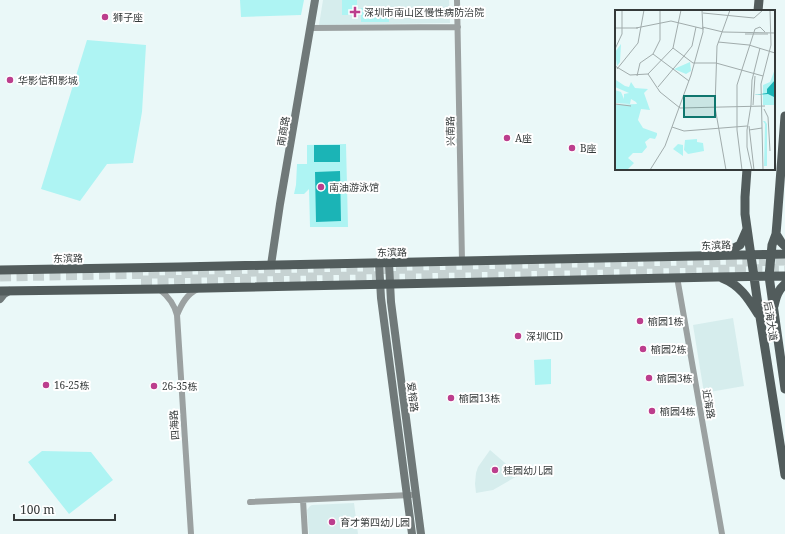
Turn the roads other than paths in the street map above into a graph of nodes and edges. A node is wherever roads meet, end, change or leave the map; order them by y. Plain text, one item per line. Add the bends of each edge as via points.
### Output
1 (315, 0) edge
2 (457, 0) edge
3 (759, 0) edge
4 (758, 10) edge
5 (458, 27) junction
6 (311, 28) junction
7 (785, 116) edge
8 (747, 170) edge
9 (747, 228) junction
10 (776, 234) junction
11 (785, 246) edge
12 (771, 254) junction
13 (785, 254) edge
14 (751, 255) junction
15 (717, 256) junction
16 (462, 261) junction
17 (379, 263) junction
18 (389, 263) junction
19 (271, 265) junction
20 (0, 270) edge
21 (717, 276) junction
22 (754, 276) junction
23 (769, 276) junction
24 (785, 276) edge
25 (677, 277) junction
26 (379, 284) junction
27 (390, 284) junction
28 (785, 284) edge
29 (202, 288) junction
30 (159, 289) junction
31 (5, 291) edge
32 (0, 299) edge
33 (774, 312) junction
34 (178, 314) junction
35 (760, 317) junction
36 (785, 388) edge
37 (785, 475) edge
38 (416, 495) junction
39 (407, 496) junction
40 (303, 500) junction
41 (250, 502) dead end
42 (191, 534) edge
43 (305, 534) edge
44 (412, 534) edge
45 (421, 534) edge
46 (722, 534) edge

1 - 6 street, 南商路
2 - 5 street, 兴南路
3 - 4 main road
5 - 6 street
5 - 16 street, 兴南路
6 - 19 street, 南商路
7 - 10 main road, 后海大道
8 - 9 main road, 后海大道
9 - 14 main road, 后海大道
9 - 15 main road via 740,245
10 - 11 main road
10 - 12 main road, 后海大道
12 - 13 main road, 东滨路
12 - 14 main road, 东滨路
12 - 23 main road, 后海大道
14 - 15 main road, 东滨路
14 - 22 main road, 后海大道
15 - 16 main road, 东滨路
16 - 18 main road, 东滨路
17 - 18 main road, 东滨路
17 - 19 main road, 东滨路
17 - 26 street, 爱榕路
18 - 27 street, 爱榕路
19 - 20 main road, 东滨路
21 - 22 main road
21 - 25 main road
21 - 35 main road via 741,290
22 - 23 main road
22 - 35 main road, 后海大道
23 - 24 main road
23 - 33 main road, 后海大道
25 - 27 main road
25 - 46 street, 近海路
26 - 27 main road
26 - 29 main road
26 - 39 street, 爱榕路
27 - 38 street, 爱榕路
28 - 33 main road via 776,297
29 - 30 main road
29 - 34 street, 四海路 via 187,296
30 - 31 main road
30 - 34 street, 四海路 via 169,298
31 - 32 street
33 - 36 main road, 后海大道
34 - 42 street, 四海路
35 - 37 main road, 后海大道
38 - 39 street
38 - 45 street, 爱榕路
39 - 40 street
39 - 44 street, 爱榕路
40 - 41 street
40 - 43 street

